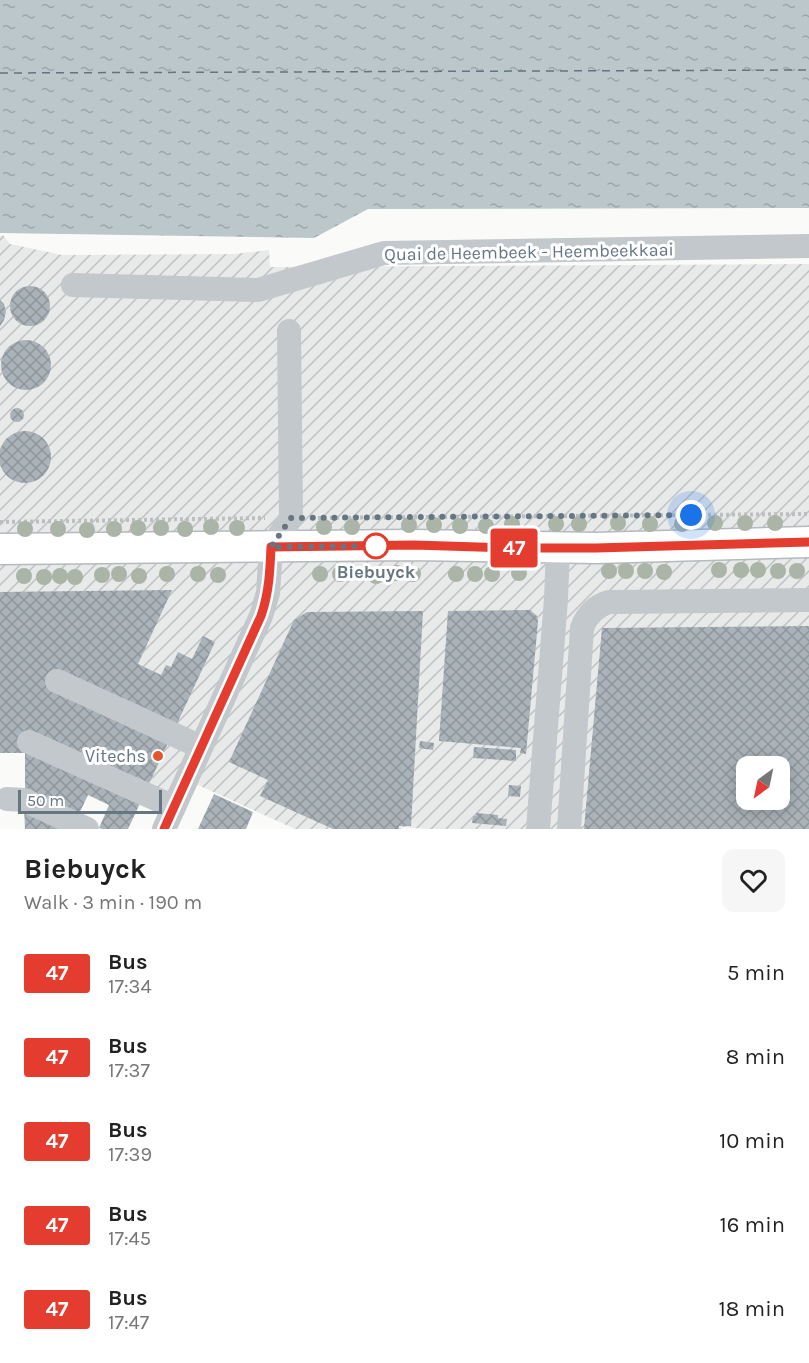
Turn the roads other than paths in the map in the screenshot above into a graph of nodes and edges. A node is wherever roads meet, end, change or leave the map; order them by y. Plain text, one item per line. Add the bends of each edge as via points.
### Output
1 (809, 246) edge
2 (73, 285) dead end
3 (289, 331) dead end
4 (809, 542) edge
5 (271, 547) junction
6 (558, 548) junction
7 (0, 549) edge
8 (809, 600) edge
9 (57, 681) dead end
10 (29, 742) dead end
11 (201, 747) junction
12 (7, 799) dead end
13 (174, 807) junction
14 (87, 829) edge
15 (164, 829) edge
16 (538, 829) edge
17 (569, 829) edge

1 - 2 street, Quai de Heembeek - Heembeekkaai via 384,253 258,290
3 - 5 street via 291,518
4 - 6 main road
5 - 6 main road
5 - 7 main road
5 - 11 street via 265,605
6 - 16 street
8 - 17 street via 600,604 582,628
9 - 11 street
10 - 13 street
11 - 13 street
12 - 14 street via 24,800
13 - 15 street

